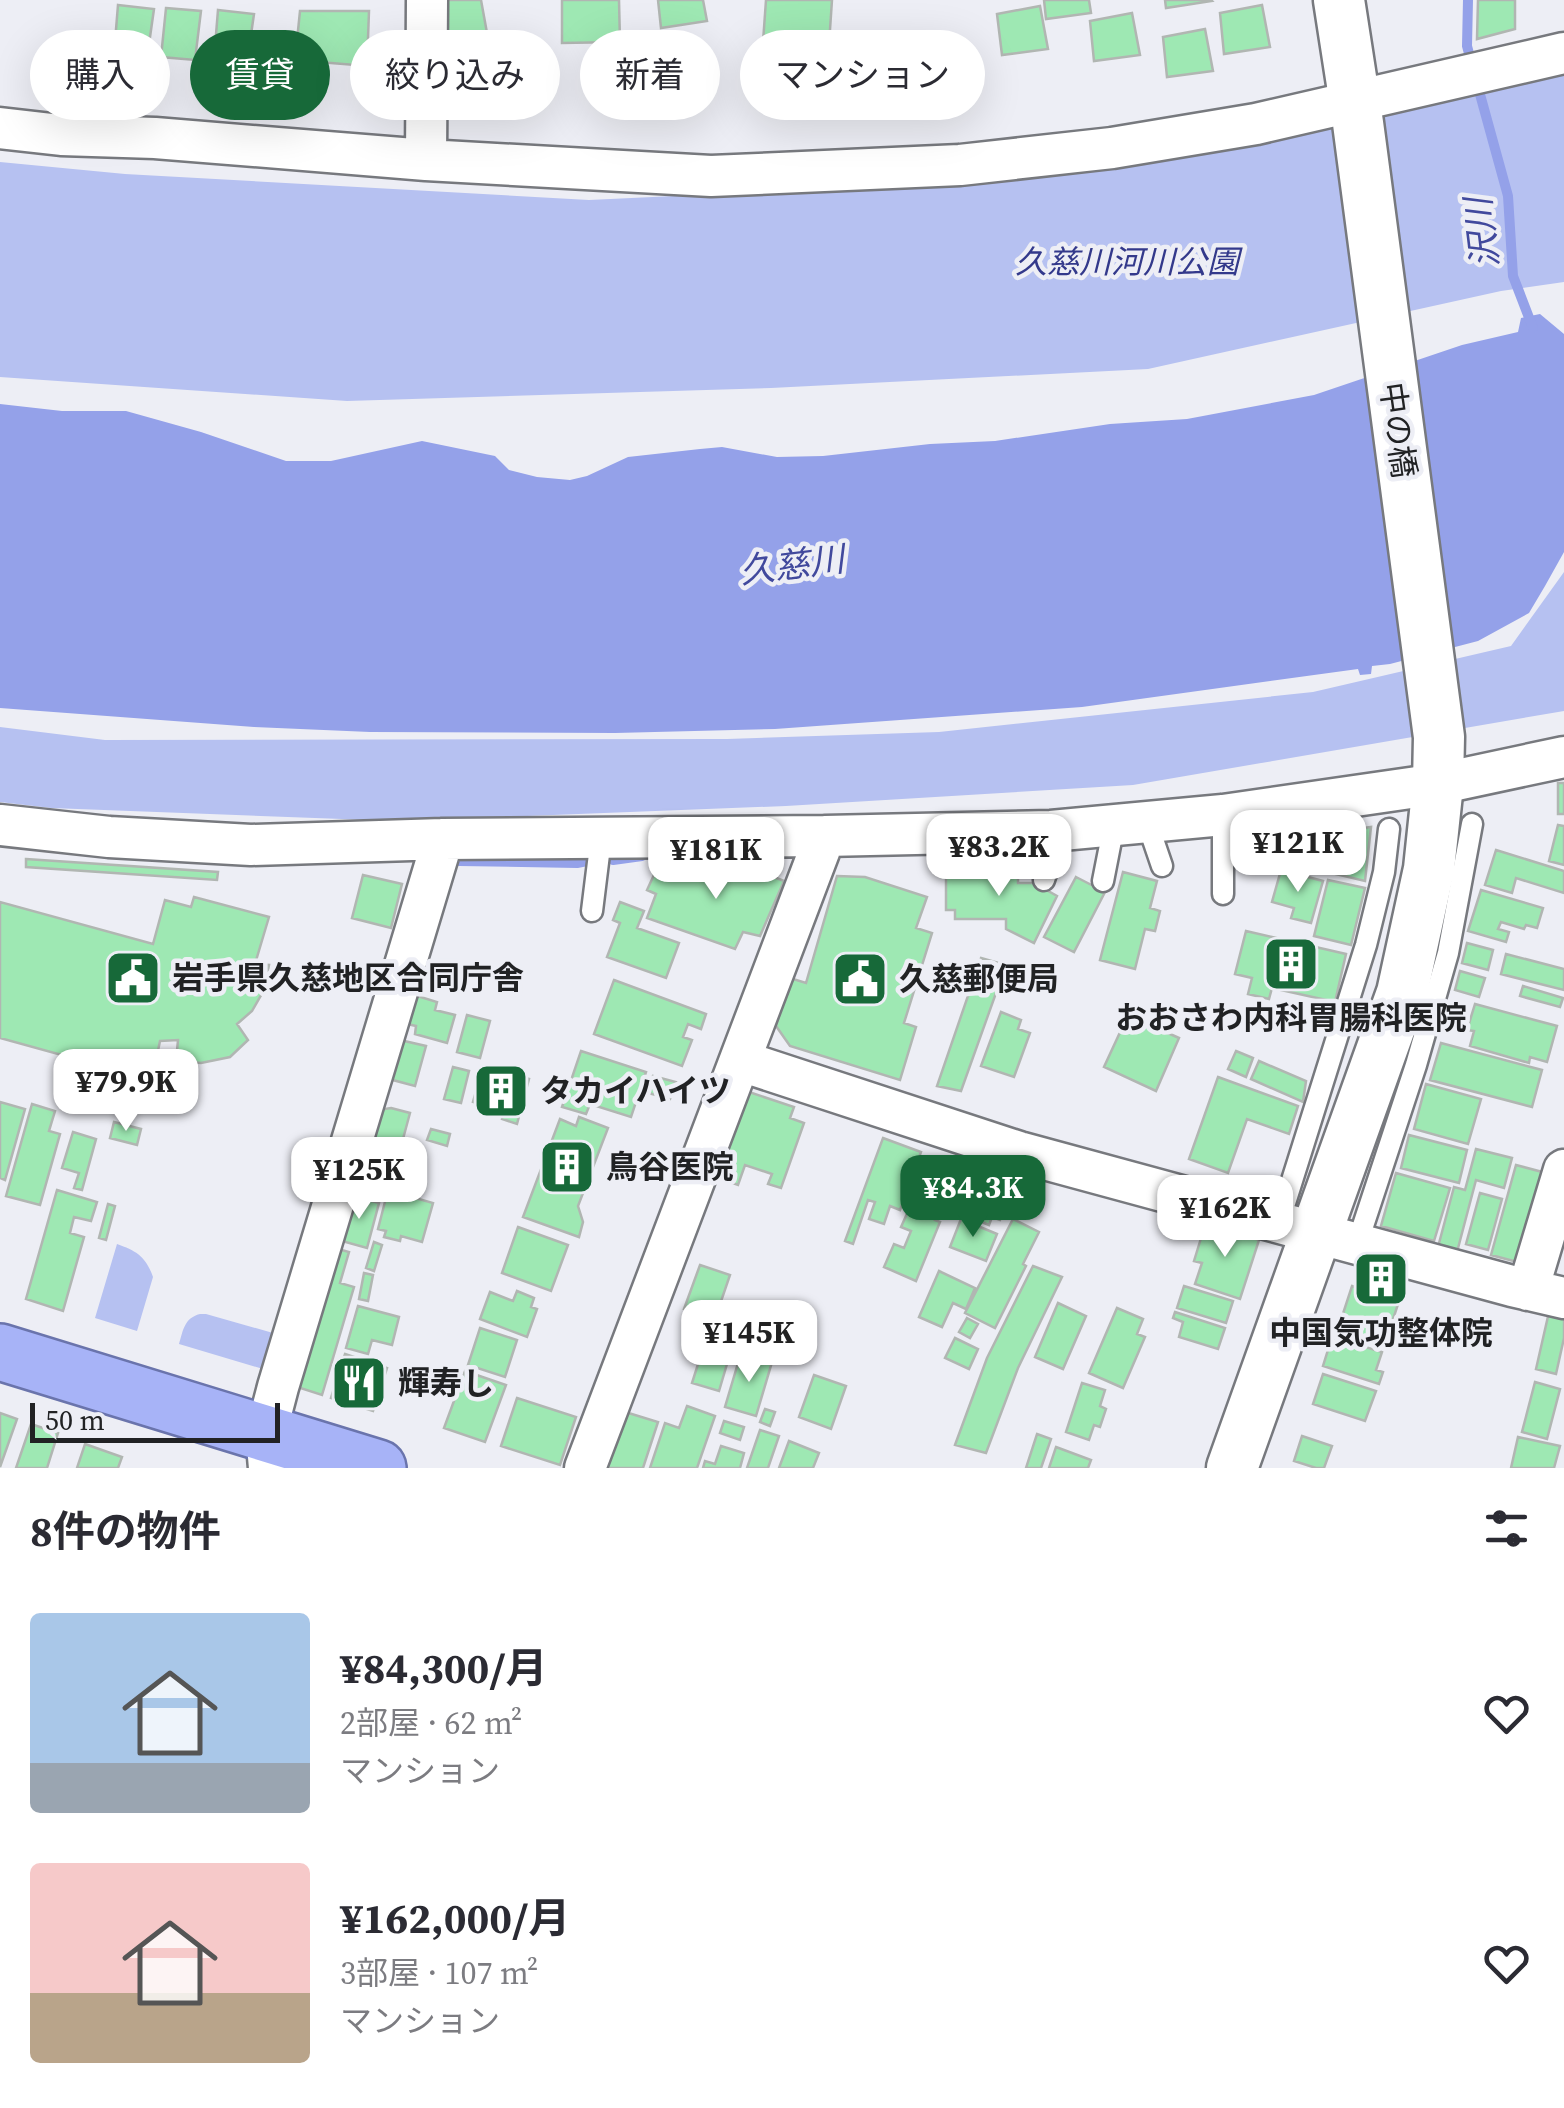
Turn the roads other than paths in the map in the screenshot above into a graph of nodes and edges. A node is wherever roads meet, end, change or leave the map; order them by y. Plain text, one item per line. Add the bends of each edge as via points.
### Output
1 (428, 0) edge
2 (1339, 0) edge
3 (1564, 53) edge
4 (1356, 112) junction
5 (0, 128) edge
6 (426, 160) junction
7 (1564, 757) edge
8 (1439, 760) junction
9 (1564, 772) edge
10 (1490, 773) junction
11 (1223, 815) junction
12 (1130, 823) junction
13 (1472, 824) dead end
14 (0, 825) edge
15 (1389, 829) dead end
16 (1060, 830) junction
17 (825, 836) junction
18 (443, 838) junction
19 (601, 838) junction
20 (1162, 866) dead end
21 (1044, 880) dead end
22 (1103, 881) dead end
23 (1223, 894) dead end
24 (592, 910) dead end
25 (740, 1061) junction
26 (1564, 1170) edge
27 (1318, 1233) junction
28 (1546, 1294) edge
29 (0, 1352) edge
30 (268, 1450) edge
31 (378, 1468) edge
32 (585, 1468) edge
33 (1232, 1468) edge

1 - 6 street
2 - 4 street, 中の橋
3 - 4 street
4 - 6 street via 960,166 711,176
4 - 8 street, 中の橋
5 - 6 street
7 - 10 street
8 - 10 street
8 - 11 street
8 - 27 street, 中の橋 via 1429,869 1402,992
9 - 10 street
11 - 12 street
11 - 23 lane
12 - 16 street
12 - 20 lane
12 - 22 lane
13 - 27 lane via 1448,953 1416,1065
14 - 18 street via 251,845
15 - 27 lane
16 - 17 street
16 - 21 lane
17 - 19 street
17 - 25 street
18 - 19 street
18 - 30 street via 278,1387
19 - 24 lane
25 - 27 street via 1019,1152
25 - 32 street
26 - 28 street
27 - 28 street
27 - 33 street, 中の橋
29 - 30 highway
30 - 31 highway

